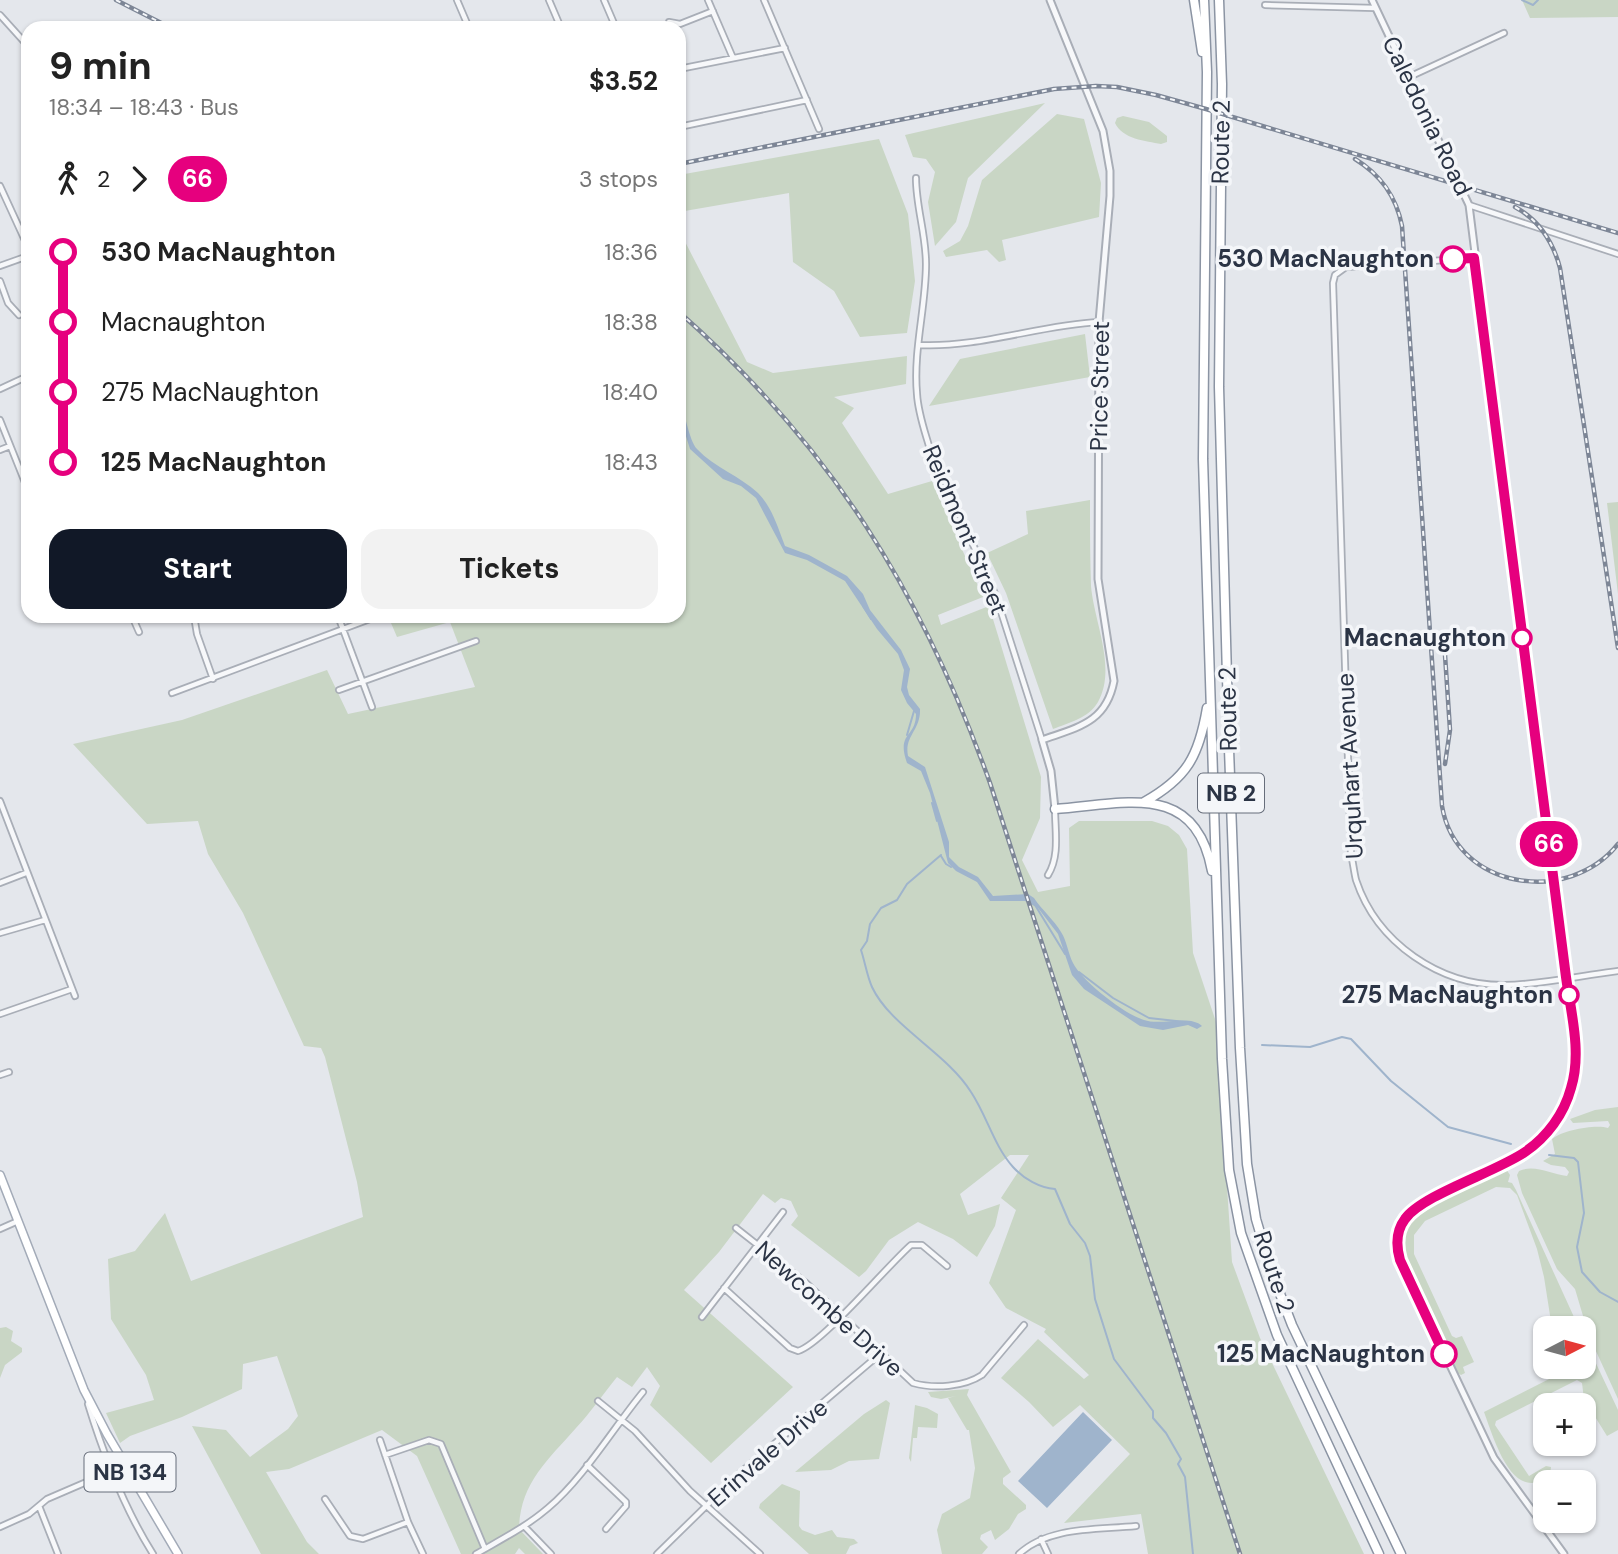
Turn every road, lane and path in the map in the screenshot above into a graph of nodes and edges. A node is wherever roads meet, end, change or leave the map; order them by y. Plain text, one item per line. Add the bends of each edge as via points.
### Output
1 (457, 0) edge
2 (550, 0) edge
3 (604, 0) edge
4 (708, 0) edge
5 (764, 0) edge
6 (1050, 0) edge
7 (1194, 0) edge
8 (1204, 0) edge
9 (1221, 0) edge
10 (1372, 0) edge
11 (1265, 5) dead end
12 (1375, 8) junction
13 (713, 11) junction
14 (0, 15) edge
15 (466, 21) edge
16 (558, 21) edge
17 (613, 21) edge
18 (686, 22) edge
19 (1504, 33) dead end
20 (21, 38) edge
21 (785, 48) junction
22 (733, 58) junction
23 (686, 68) edge
24 (1409, 77) junction
25 (1206, 98) junction
26 (807, 100) junction
27 (686, 126) edge
28 (819, 129) dead end
29 (916, 178) dead end
30 (0, 186) edge
31 (1469, 205) junction
32 (21, 232) edge
33 (1618, 254) edge
34 (21, 258) edge
35 (1474, 258) junction
36 (0, 266) edge
37 (0, 281) edge
38 (19, 315) dead end
39 (1099, 322) junction
40 (919, 345) junction
41 (21, 379) edge
42 (0, 389) edge
43 (0, 420) edge
44 (10, 446) junction
45 (0, 450) edge
46 (21, 474) edge
47 (135, 623) edge
48 (195, 623) edge
49 (341, 623) edge
50 (361, 623) edge
51 (344, 630) junction
52 (139, 632) dead end
53 (476, 641) dead end
54 (1209, 664) junction
55 (213, 679) junction
56 (363, 682) junction
57 (339, 690) dead end
58 (172, 693) dead end
59 (372, 706) dead end
60 (1042, 740) junction
61 (0, 801) edge
62 (1144, 802) junction
63 (1055, 809) junction
64 (26, 873) junction
65 (1048, 875) dead end
66 (0, 883) edge
67 (45, 920) junction
68 (1217, 920) junction
69 (0, 933) edge
70 (1618, 971) edge
71 (1566, 977) junction
72 (72, 989) junction
73 (75, 996) dead end
74 (0, 1014) edge
75 (9, 1072) dead end
76 (0, 1075) edge
77 (0, 1175) edge
78 (783, 1213) dead end
79 (18, 1221) junction
80 (736, 1228) dead end
81 (0, 1229) edge
82 (758, 1245) junction
83 (947, 1266) dead end
84 (724, 1288) junction
85 (841, 1316) junction
86 (702, 1317) dead end
87 (1024, 1325) dead end
88 (880, 1354) junction
89 (84, 1390) junction
90 (643, 1392) dead end
91 (597, 1401) dead end
92 (620, 1419) junction
93 (380, 1440) dead end
94 (385, 1455) junction
95 (125, 1462) junction
96 (587, 1465) junction
97 (112, 1471) junction
98 (325, 1499) dead end
99 (39, 1506) junction
100 (708, 1506) junction
101 (408, 1522) junction
102 (524, 1526) junction
103 (1136, 1526) dead end
104 (0, 1527) edge
105 (606, 1529) dead end
106 (1041, 1539) junction
107 (485, 1549) junction
108 (58, 1554) edge
109 (153, 1554) edge
110 (178, 1554) edge
111 (423, 1554) edge
112 (476, 1554) edge
113 (551, 1554) edge
114 (657, 1554) edge
115 (760, 1554) edge
116 (1019, 1554) edge
117 (1048, 1554) edge
118 (1379, 1554) edge
119 (1401, 1554) edge
120 (1564, 1554) edge

1 - 15 street
2 - 16 street
3 - 17 street
4 - 13 street
5 - 21 street
6 - 39 street, Price Street via 1102,131 1110,170
7 - 25 highway
8 - 25 highway, Route 2 / NB 2
9 - 119 highway, Route 2 / NB 2 via 1219,387 1247,1164 1259,1230 1292,1325
10 - 12 street, Caledonia Road
11 - 12 street
12 - 24 street, Caledonia Road
13 - 18 street
13 - 22 street
14 - 20 street
19 - 24 street
21 - 22 street
21 - 26 street
22 - 23 street
24 - 31 street, Caledonia Road
25 - 54 highway, Route 2 / NB 2 via 1203,403
26 - 27 street
26 - 28 street
29 - 40 street, Reidmont Street via 926,263
30 - 32 street
31 - 33 street, Caledonia Road
31 - 35 street
34 - 36 street
35 - 71 street
35 - 71 street, Urquhart Avenue via 1346,267 1333,283 1352,853 1356,880 1375,919 1392,940 1429,968 1471,982 1506,985
37 - 38 street via 8,303
39 - 40 street via 961,344
39 - 60 street, Price Street via 1098,579 1114,681 1111,695 1096,717
40 - 60 street, Reidmont Street via 917,394 929,446 996,596
41 - 42 street
43 - 44 street
44 - 45 street
44 - 46 street
47 - 52 street
48 - 55 street
49 - 51 street
50 - 51 street
51 - 55 street
51 - 56 street
53 - 56 street
54 - 62 highway via 1206,709 1194,758 1179,778
54 - 68 highway, Route 2 / NB 2
55 - 58 street
56 - 57 street
56 - 59 street
60 - 63 street, Reidmont Street
61 - 64 street
62 - 63 highway
62 - 68 highway via 1180,813 1197,828 1207,847
63 - 65 street, Reidmont Street via 1056,853
64 - 66 street
64 - 67 street
67 - 69 street
67 - 72 street
68 - 118 highway, Route 2 / NB 2 via 1229,1170 1241,1233 1277,1335
70 - 71 street, Urquhart Avenue
71 - 120 street via 1575,1071 1552,1126 1505,1165 1415,1209 1401,1226 1397,1244 1402,1264 1494,1458
72 - 73 street
72 - 74 street
75 - 76 street
77 - 79 main road, NB 134
78 - 82 street
79 - 81 street
79 - 89 main road, NB 134
80 - 82 street, Newcombe Drive
82 - 84 street
82 - 85 street, Newcombe Drive
83 - 85 street via 922,1245 911,1245
84 - 85 street via 793,1350 806,1348
84 - 86 street
85 - 88 street, Newcombe Drive
87 - 88 street, Newcombe Drive via 982,1375 963,1384 913,1383
88 - 100 street, Erinvale Drive via 741,1472
89 - 95 main road, NB 134
89 - 97 street
90 - 92 street
91 - 92 street
92 - 96 street
92 - 100 street
93 - 94 street
94 - 101 street
94 - 107 street via 429,1440 441,1444
95 - 97 street
95 - 110 main road, NB 134
96 - 102 street via 550,1507
96 - 105 street via 626,1502
97 - 99 street
97 - 109 street
98 - 101 street via 350,1536 363,1539
99 - 104 street
99 - 108 street
100 - 114 street, Erinvale Drive
100 - 115 street
101 - 111 street
102 - 107 street
102 - 113 street
103 - 106 street
106 - 116 street
106 - 117 street
107 - 112 street

